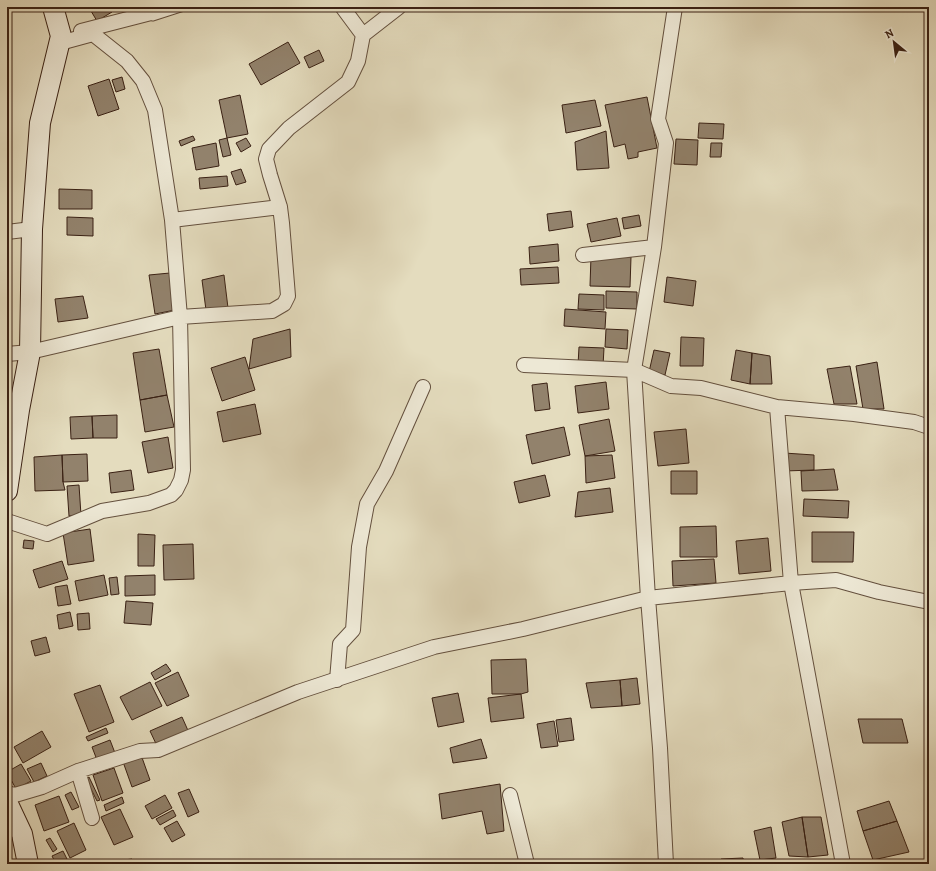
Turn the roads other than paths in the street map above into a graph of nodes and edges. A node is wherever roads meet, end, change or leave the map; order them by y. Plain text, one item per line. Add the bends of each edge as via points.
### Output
1 (53, 7) edge
2 (160, 7) edge
3 (184, 7) edge
4 (399, 7) edge
5 (675, 7) edge
6 (343, 8) edge
7 (93, 34) junction
8 (363, 35) junction
9 (61, 39) junction
10 (280, 207) junction
11 (172, 220) junction
12 (32, 229) junction
13 (7, 232) edge
14 (654, 247) junction
15 (583, 255) dead end
16 (180, 317) junction
17 (30, 352) junction
18 (7, 354) edge
19 (524, 364) dead end
20 (634, 370) junction
21 (423, 388) dead end
22 (777, 407) junction
23 (929, 427) edge
24 (7, 491) edge
25 (7, 521) edge
26 (791, 583) junction
27 (648, 598) junction
28 (929, 602) edge
29 (337, 680) junction
30 (78, 771) junction
31 (7, 793) edge
32 (510, 795) dead end
33 (7, 802) edge
34 (92, 818) dead end
35 (28, 864) edge
36 (527, 864) edge
37 (666, 864) edge
38 (843, 864) edge

1 - 9 street
2 - 9 street via 150,13
3 - 7 lane
4 - 8 street
5 - 14 street via 658,119 666,143
6 - 8 street
7 - 9 street
7 - 11 street via 127,61 143,81 155,110
8 - 10 street via 358,61 348,82 289,128 269,149 266,159
9 - 12 street via 40,123
10 - 11 street
10 - 16 street via 288,296 284,304 272,310
11 - 16 street
12 - 13 street
12 - 17 street
14 - 15 street
14 - 20 street
16 - 17 street
16 - 25 street via 183,470 176,490 171,495 149,503 102,511 47,534
17 - 18 street
17 - 24 street
19 - 20 street
20 - 22 street via 671,386 701,388
20 - 27 street
21 - 29 street via 386,471 367,504 359,547 353,630 340,644
22 - 23 street via 854,414 914,422
22 - 26 street
26 - 27 street
26 - 28 street via 836,580
26 - 38 street
27 - 29 street via 523,629 434,647
27 - 37 street
29 - 30 street via 298,692 158,750 140,751
30 - 31 street via 42,787 15,795
30 - 34 street
32 - 36 street
33 - 35 street via 22,834

